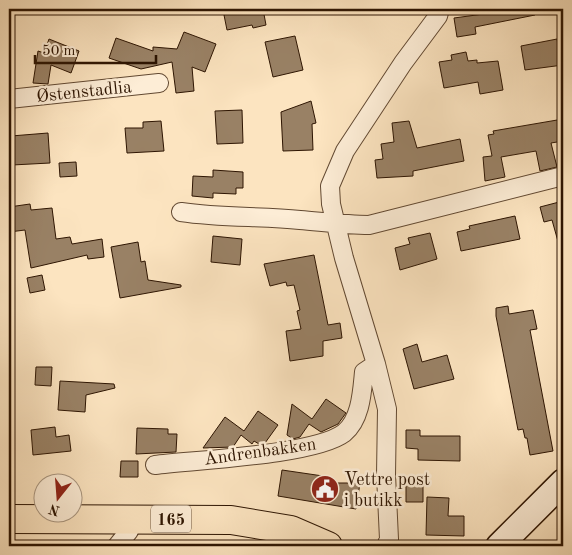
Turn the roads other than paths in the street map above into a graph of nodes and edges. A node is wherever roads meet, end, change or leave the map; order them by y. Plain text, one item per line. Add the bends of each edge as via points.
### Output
1 (440, 9) edge
2 (159, 83) dead end
3 (9, 99) edge
4 (563, 176) edge
5 (182, 212) dead end
6 (337, 225) junction
7 (376, 364) junction
8 (155, 465) dead end
9 (563, 482) edge
10 (130, 518) junction
11 (9, 519) edge
12 (117, 546) edge
13 (328, 546) edge
14 (386, 546) edge
15 (499, 546) edge

1 - 6 street via 345,151 330,186
2 - 3 street, Østenstadlia
4 - 6 street via 388,221 369,225
5 - 6 street
6 - 7 street
7 - 8 street, Andrenbakken via 364,372 355,417 344,432 326,442 288,451
7 - 14 street via 387,409 389,539
9 - 15 street
10 - 11 main road, 165
10 - 12 street via 129,532
10 - 13 main road, 165 via 240,521 291,530

